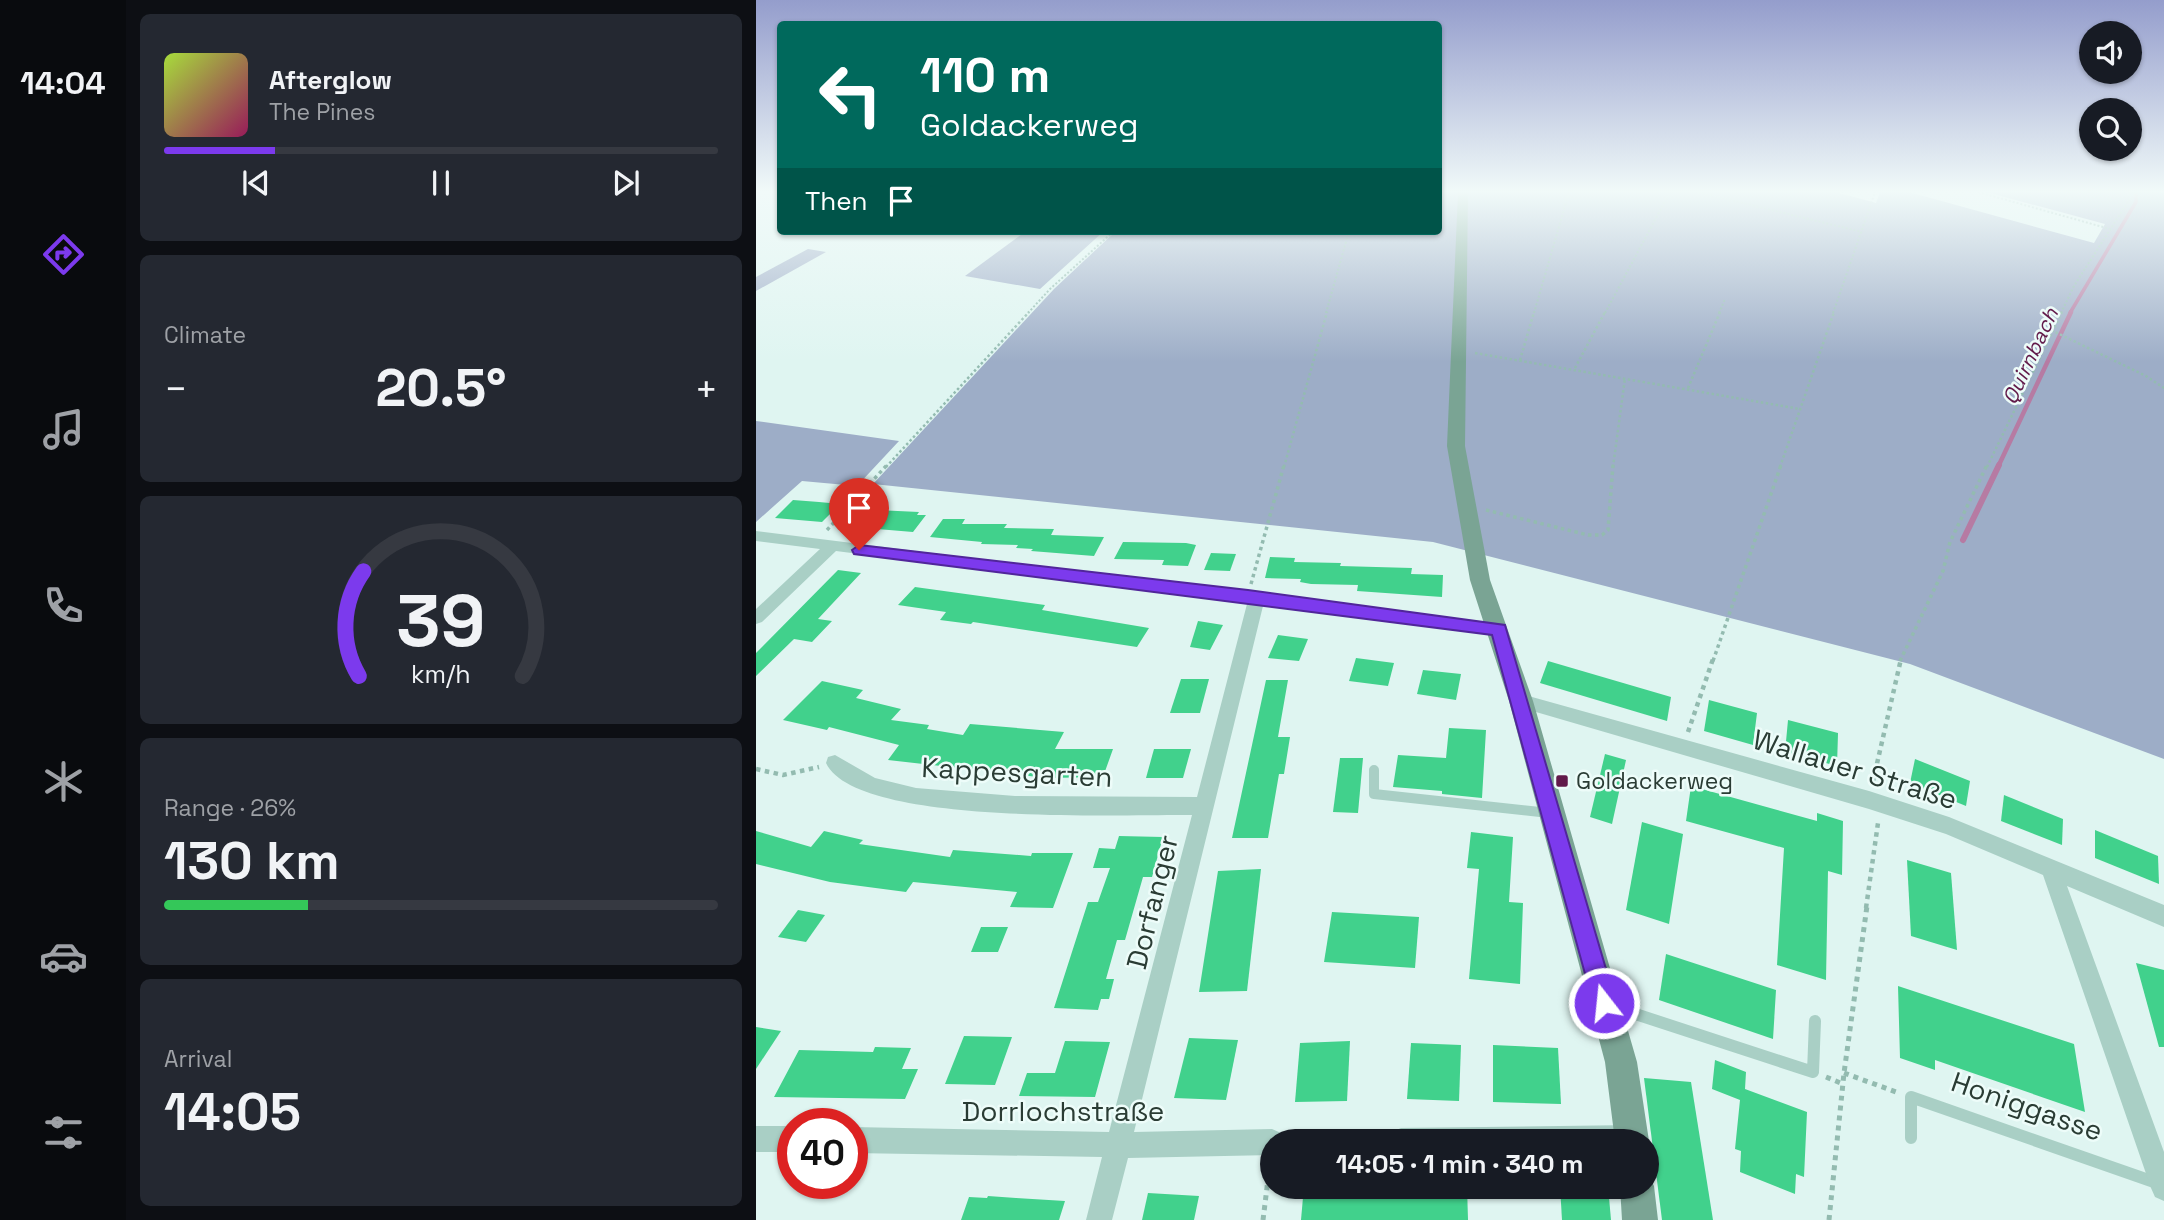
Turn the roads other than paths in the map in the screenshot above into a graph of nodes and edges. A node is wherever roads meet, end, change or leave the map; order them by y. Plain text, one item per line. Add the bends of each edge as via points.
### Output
1 (1462, 249) edge
2 (756, 536) edge
3 (814, 544) joint
4 (831, 547) junction
5 (1253, 597) junction
6 (756, 618) edge
7 (1499, 630) junction
8 (1521, 701) junction
9 (835, 763) road end
10 (1374, 770) dead end
11 (1204, 806) junction
12 (1552, 813) junction
13 (2051, 869) junction
14 (2164, 916) edge
15 (1604, 1003) junction
16 (1815, 1021) dead end
17 (1630, 1129) edge
18 (1912, 1138) dead end
19 (756, 1139) edge
20 (777, 1139) edge
21 (868, 1140) edge
22 (1121, 1144) junction
23 (1260, 1150) edge
24 (2163, 1187) edge
25 (1638, 1199) edge
26 (1099, 1220) edge
27 (1640, 1220) edge

1 - 7 street via 1456,446 1480,580
2 - 3 street
3 - 4 street
4 - 5 street
4 - 6 street
5 - 7 street
5 - 11 street, Dorfanger
7 - 8 street
8 - 12 street
8 - 13 street, Wallauer Straße via 1875,802 1949,826
9 - 11 street, Kappesgarten via 872,786 916,797 1014,805
10 - 12 lane via 1374,794
11 - 22 street, Dorfanger
12 - 15 street
13 - 14 street, Wallauer Straße
13 - 24 street, Honiggasse
15 - 16 lane via 1813,1072
15 - 17 street via 1620,1062
18 - 24 lane, Honiggasse via 1911,1097
19 - 20 street
21 - 22 street, Dorrlochstraße
22 - 23 street, Dorrlochstraße
22 - 26 street, Dorfanger
25 - 27 street

